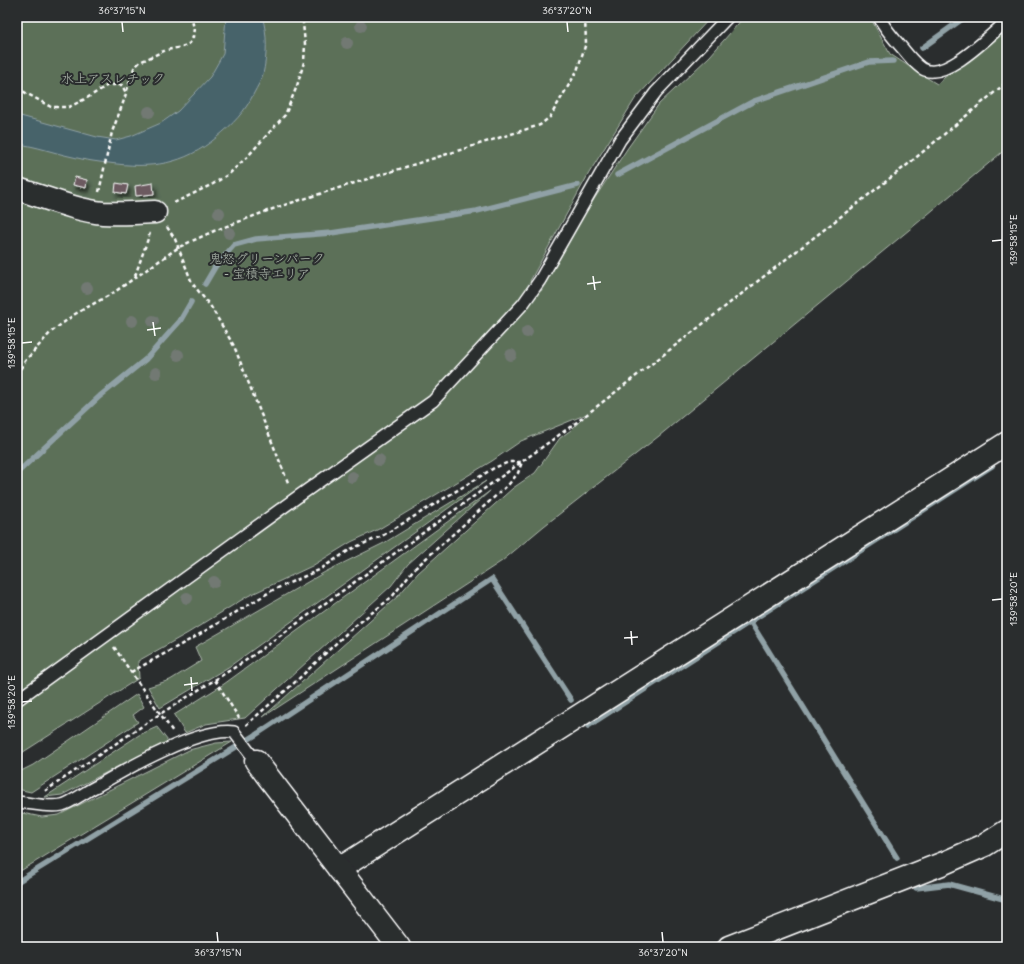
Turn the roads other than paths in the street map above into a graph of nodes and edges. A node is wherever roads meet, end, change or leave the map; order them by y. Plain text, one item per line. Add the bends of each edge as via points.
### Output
1 (728, 17) edge
2 (879, 17) edge
3 (1007, 21) edge
4 (17, 189) edge
5 (155, 212) road end
6 (1007, 442) edge
7 (17, 700) edge
8 (253, 757) joint
9 (17, 802) edge
10 (1007, 831) edge
11 (339, 869) junction
12 (395, 946) edge
13 (729, 947) edge

1 - 7 lane via 656,92 620,140 524,304 433,401
2 - 3 lane via 883,26 912,60 925,70 938,71 959,62
4 - 5 street via 95,212
6 - 11 street
8 - 9 lane via 234,732 212,734 138,762 64,804 43,806
8 - 11 street
10 - 13 street via 986,845 944,863
11 - 12 street

